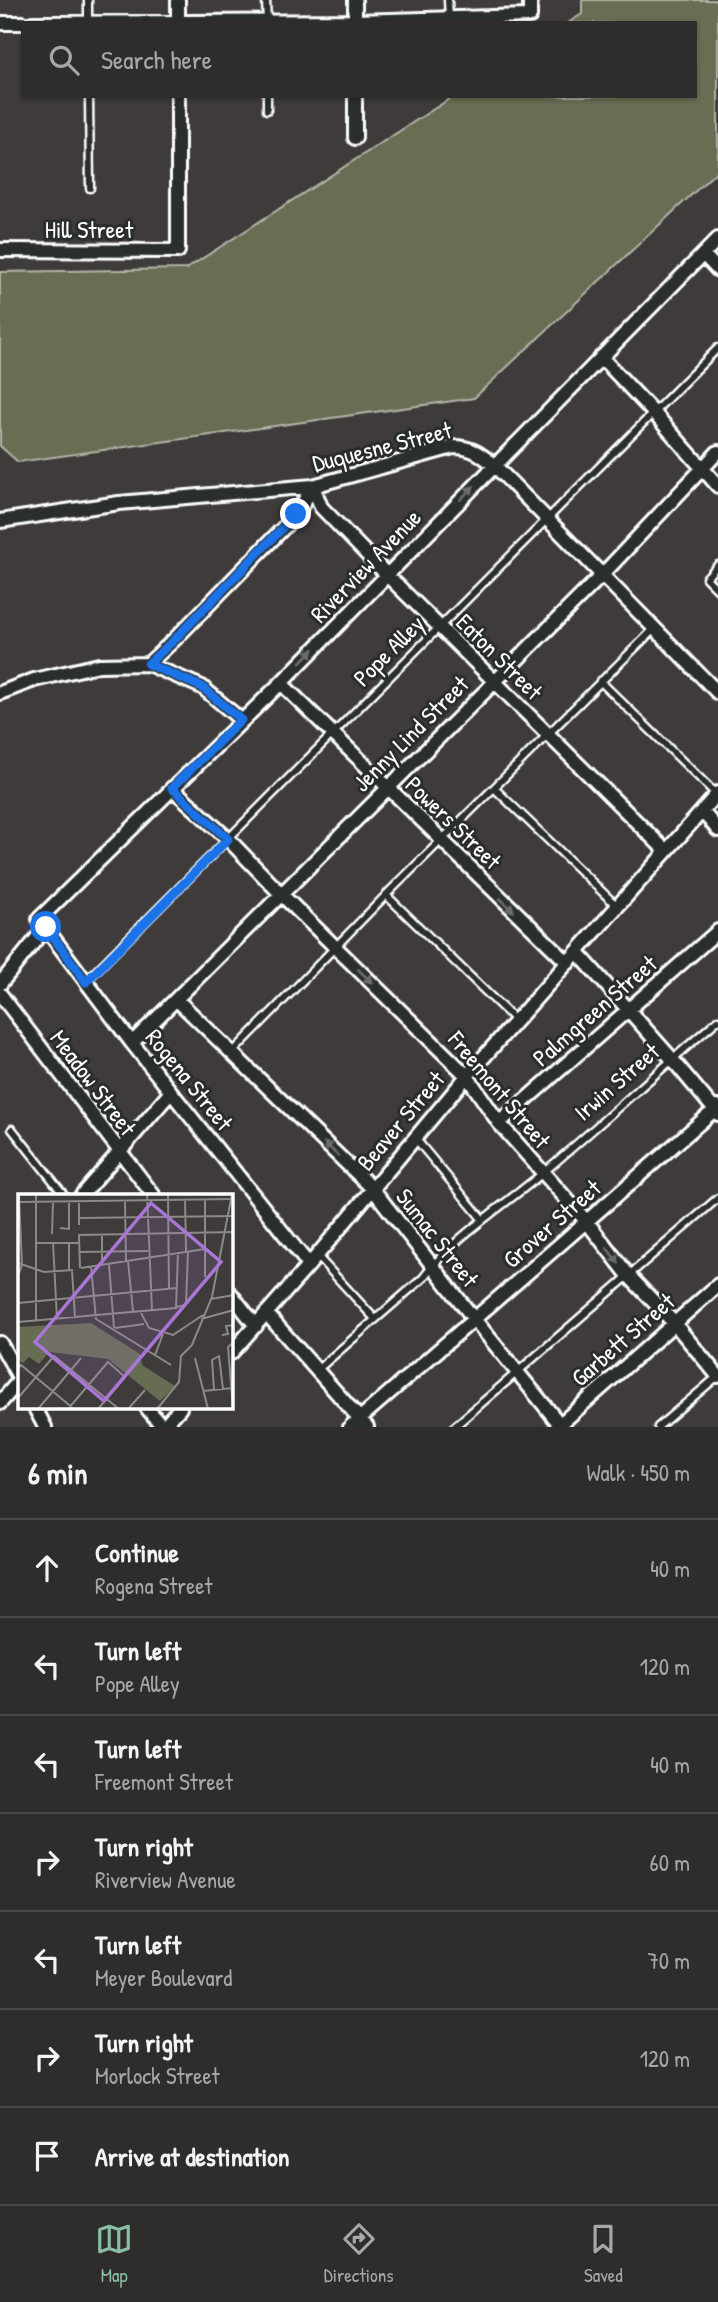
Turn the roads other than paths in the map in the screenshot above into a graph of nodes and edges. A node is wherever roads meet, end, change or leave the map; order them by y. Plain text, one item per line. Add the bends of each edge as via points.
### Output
1 (88, 0) edge
2 (178, 0) edge
3 (267, 0) edge
4 (355, 0) edge
5 (448, 0) edge
6 (530, 0) edge
7 (449, 19) junction
8 (88, 21) edge
9 (178, 21) edge
10 (267, 21) edge
11 (355, 21) edge
12 (386, 21) edge
13 (0, 23) edge
14 (21, 23) edge
15 (89, 98) edge
16 (178, 98) edge
17 (267, 98) edge
18 (355, 98) edge
19 (267, 110) dead end
20 (355, 138) dead end
21 (90, 188) dead end
22 (718, 239) edge
23 (0, 250) edge
24 (703, 254) junction
25 (718, 270) edge
26 (718, 348) edge
27 (601, 357) junction
28 (653, 412) junction
29 (718, 452) edge
30 (495, 466) junction
31 (701, 469) junction
32 (313, 486) junction
33 (718, 486) edge
34 (546, 520) junction
35 (0, 521) edge
36 (718, 565) edge
37 (386, 574) junction
38 (603, 574) junction
39 (718, 590) edge
40 (440, 628) junction
41 (655, 628) junction
42 (148, 664) junction
43 (494, 681) junction
44 (600, 681) junction
45 (281, 683) junction
46 (0, 693) edge
47 (718, 693) edge
48 (241, 720) junction
49 (334, 733) junction
50 (548, 735) junction
51 (172, 788) junction
52 (387, 788) junction
53 (494, 788) junction
54 (717, 794) edge
55 (702, 811) junction
56 (718, 830) edge
57 (228, 839) junction
58 (441, 840) junction
59 (666, 851) junction
60 (281, 894) junction
61 (386, 895) junction
62 (618, 906) junction
63 (43, 923) junction
64 (718, 931) edge
65 (336, 948) junction
66 (578, 953) junction
67 (568, 963) junction
68 (86, 982) junction
69 (0, 984) edge
70 (0, 994) edge
71 (176, 999) junction
72 (628, 1010) junction
73 (718, 1020) edge
74 (516, 1021) junction
75 (132, 1043) junction
76 (232, 1053) junction
77 (672, 1059) junction
78 (467, 1076) junction
79 (171, 1092) junction
80 (717, 1111) edge
81 (499, 1123) junction
82 (12, 1129) dead end
83 (415, 1138) junction
84 (118, 1151) junction
85 (543, 1173) junction
86 (372, 1188) junction
87 (63, 1194) edge
88 (83, 1194) edge
89 (152, 1194) edge
90 (718, 1198) edge
91 (483, 1220) junction
92 (587, 1222) junction
93 (313, 1260) junction
94 (432, 1265) junction
95 (629, 1276) junction
96 (718, 1285) edge
97 (233, 1297) edge
98 (266, 1313) junction
99 (375, 1319) junction
100 (474, 1319) junction
101 (674, 1323) junction
102 (256, 1326) junction
103 (0, 1343) edge
104 (233, 1351) edge
105 (317, 1370) junction
106 (517, 1371) junction
107 (718, 1376) edge
108 (18, 1377) edge
109 (18, 1380) edge
110 (0, 1403) edge
111 (36, 1409) edge
112 (148, 1409) edge
113 (179, 1409) edge
114 (359, 1424) edge
115 (560, 1426) edge
116 (45, 1427) edge
117 (163, 1427) edge
118 (454, 1427) edge
119 (658, 1427) edge

1 - 8 lane
2 - 9 street
3 - 10 lane
4 - 11 street
5 - 7 lane
6 - 7 street via 530,16
7 - 12 street
13 - 14 street
15 - 21 lane
16 - 23 street, Hill Street via 178,251
17 - 19 lane
18 - 20 street
22 - 24 street, Riverview Avenue
24 - 25 street
24 - 27 street, Riverview Avenue
26 - 28 lane, Pope Alley
27 - 28 street
27 - 30 street, Riverview Avenue
28 - 31 street
28 - 34 lane, Pope Alley
29 - 31 street, Jenny Lind Street
30 - 32 street, Duquesne Street via 477,451 453,447
30 - 34 street, Duquesne Street
37 -> 30 street, Riverview Avenue
31 - 33 street
31 - 38 street, Jenny Lind Street
32 - 35 street, Duquesne Street via 119,503
32 - 37 street, Eaton Street via 321,507
32 - 42 street via 296,514
34 - 38 street, Duquesne Street
34 - 40 lane, Pope Alley
36 - 39 lane via 706,578
37 - 40 street, Eaton Street
45 -> 37 street, Riverview Avenue
38 - 41 street, Duquesne Street
38 - 43 street, Jenny Lind Street
40 - 43 street, Eaton Street
40 - 49 lane, Pope Alley
41 - 44 lane
41 - 47 street, Duquesne Street
42 - 46 street via 99,665
42 - 48 street via 202,687
43 - 50 street, Eaton Street
43 - 52 street, Jenny Lind Street
44 - 50 lane
44 - 54 lane
45 - 48 street, Riverview Avenue
45 - 49 street, Powers Street
48 - 51 street, Riverview Avenue
49 - 52 street, Powers Street
49 - 57 lane, Pope Alley
50 - 53 lane
50 - 59 street, Eaton Street
51 - 57 street, Freemont Street
51 - 63 street, Riverview Avenue
52 - 58 street, Powers Street
52 - 60 street, Jenny Lind Street
53 - 58 lane
53 - 62 lane
54 - 55 street, Beaver Street
55 - 56 street
55 - 59 street, Beaver Street
57 - 60 street, Freemont Street
57 - 68 lane, Pope Alley
58 - 61 lane
58 -> 67 street, Powers Street
59 - 62 street, Beaver Street
60 - 65 street, Freemont Street
60 - 71 street, Jenny Lind Street
61 - 65 lane
61 - 74 lane
62 - 66 street, Beaver Street
63 - 68 street, Rogena Street
63 - 69 street
64 - 72 street, Palmgreen Street
65 - 76 lane
65 -> 78 street, Freemont Street
66 - 67 street, Beaver Street
66 - 72 street
67 - 74 street, Beaver Street
68 - 75 street, Rogena Street
70 - 84 street, Meadow Street
71 - 75 street, Jenny Lind Street
71 - 76 street, Sumac Street
72 - 77 street
72 - 81 street, Palmgreen Street
73 - 77 lane, Irwin Street
74 - 78 street, Beaver Street
75 - 79 street, Rogena Street
86 -> 76 street, Sumac Street
77 - 80 street
77 - 85 lane, Irwin Street
78 - 81 street, Freemont Street
78 - 83 street, Beaver Street
79 - 84 street
79 - 93 street, Rogena Street
80 - 92 street, Grover Street
81 - 85 street, Freemont Street
82 - 87 lane
83 - 86 street, Beaver Street
83 - 91 lane
84 - 88 street
84 - 89 street, Meadow Street
85 - 91 lane, Irwin Street
85 - 92 street, Freemont Street
86 - 93 street, Beaver Street
86 - 94 street, Sumac Street
90 - 95 lane
91 - 94 lane, Irwin Street
92 -> 95 street, Freemont Street
92 - 100 street, Grover Street
93 - 98 street, Beaver Street
93 - 99 lane
94 - 99 lane, Irwin Street
94 - 100 street, Sumac Street
95 - 101 street, Freemont Street
95 - 106 lane
96 - 101 street, Garbett Street
97 - 102 street
98 - 102 street, Beaver Street
98 - 105 street
99 - 105 lane, Irwin Street
100 - 106 street, Sumac Street
100 - 114 street, Grover Street
101 - 107 street, Freemont Street
101 - 115 street, Garbett Street
102 - 104 street, Beaver Street
103 - 108 street
105 - 114 street
106 - 115 street, Sumac Street
106 - 118 lane
107 - 119 lane
109 - 110 street
111 - 116 street
112 - 117 street
113 - 117 street

